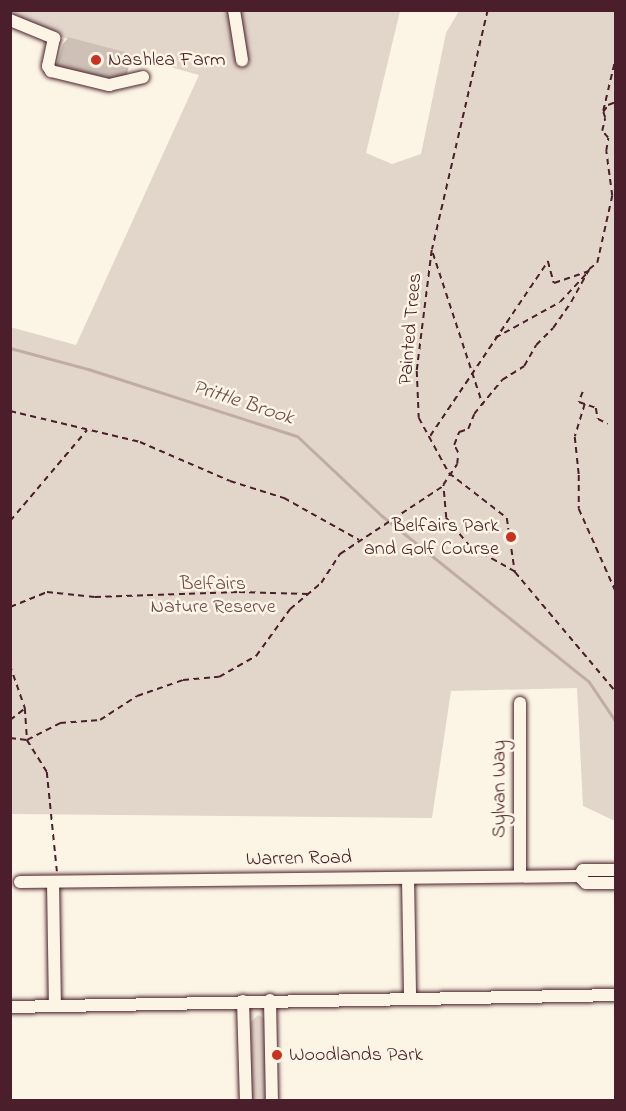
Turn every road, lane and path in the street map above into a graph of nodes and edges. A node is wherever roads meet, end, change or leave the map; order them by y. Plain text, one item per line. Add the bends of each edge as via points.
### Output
1 (234, 10) edge
2 (488, 10) edge
3 (10, 20) edge
4 (615, 56) edge
5 (242, 60) dead end
6 (143, 77) dead end
7 (615, 102) edge
8 (603, 112) junction
9 (432, 250) junction
10 (589, 271) junction
11 (495, 338) junction
12 (472, 372) junction
13 (583, 392) dead end
14 (585, 404) junction
15 (483, 406) junction
16 (10, 411) edge
17 (608, 424) dead end
18 (88, 429) junction
19 (429, 437) junction
20 (449, 473) junction
21 (443, 485) junction
22 (10, 521) edge
23 (360, 541) junction
24 (516, 572) junction
25 (615, 591) edge
26 (310, 594) junction
27 (10, 607) edge
28 (10, 664) edge
29 (615, 692) edge
30 (520, 703) dead end
31 (25, 708) junction
32 (10, 720) edge
33 (10, 738) edge
34 (27, 740) junction
35 (615, 870) edge
36 (520, 876) junction
37 (579, 876) junction
38 (408, 878) junction
39 (20, 882) dead end
40 (55, 882) junction
41 (615, 883) edge
42 (615, 995) edge
43 (410, 997) junction
44 (270, 1000) junction
45 (243, 1001) junction
46 (55, 1006) junction
47 (10, 1007) edge
48 (246, 1101) edge
49 (272, 1101) edge

1 - 5 street
2 - 9 path, Painted Trees
3 - 6 street via 54,38 48,66 51,71 109,85
4 - 8 path
7 - 8 path
8 - 10 path via 612,196 597,263
9 - 12 path
9 - 19 path, Painted Trees via 417,371 419,418
10 - 11 path via 560,302
10 - 11 path via 554,283 548,261
10 - 15 path via 524,366 502,380
11 - 12 path
12 - 15 path
12 - 19 path
13 - 14 path via 579,402
14 - 17 path via 596,408 598,419
14 - 25 path via 575,436 579,509
15 - 20 path via 474,414 468,429 459,432 454,441 457,464
16 - 18 path
18 - 22 path
18 - 23 path via 140,442 230,481 284,498
19 - 20 path, Painted Trees
20 - 21 path
20 - 24 path, Painted Trees via 507,518
21 - 23 path
21 - 24 path via 446,518 470,548
23 - 26 path via 340,554
24 - 29 path
26 - 27 path via 94,597 47,592
26 - 34 path via 290,609 256,656 219,677 183,680 137,696 100,720 60,723
28 - 31 path
30 - 36 street, Sylvan Way
31 - 32 path
31 - 34 path
33 - 34 path
34 - 40 path via 47,771
35 - 37 street, Warren Road via 583,870
36 - 37 street, Warren Road
36 - 38 street, Warren Road
37 - 41 street, Warren Road via 586,883
38 - 40 street, Warren Road
38 - 43 street
39 - 40 street, Warren Road
40 - 46 street
42 - 43 street
43 - 44 street
44 - 45 street
44 - 49 street
45 - 46 street
45 - 48 street
46 - 47 street

